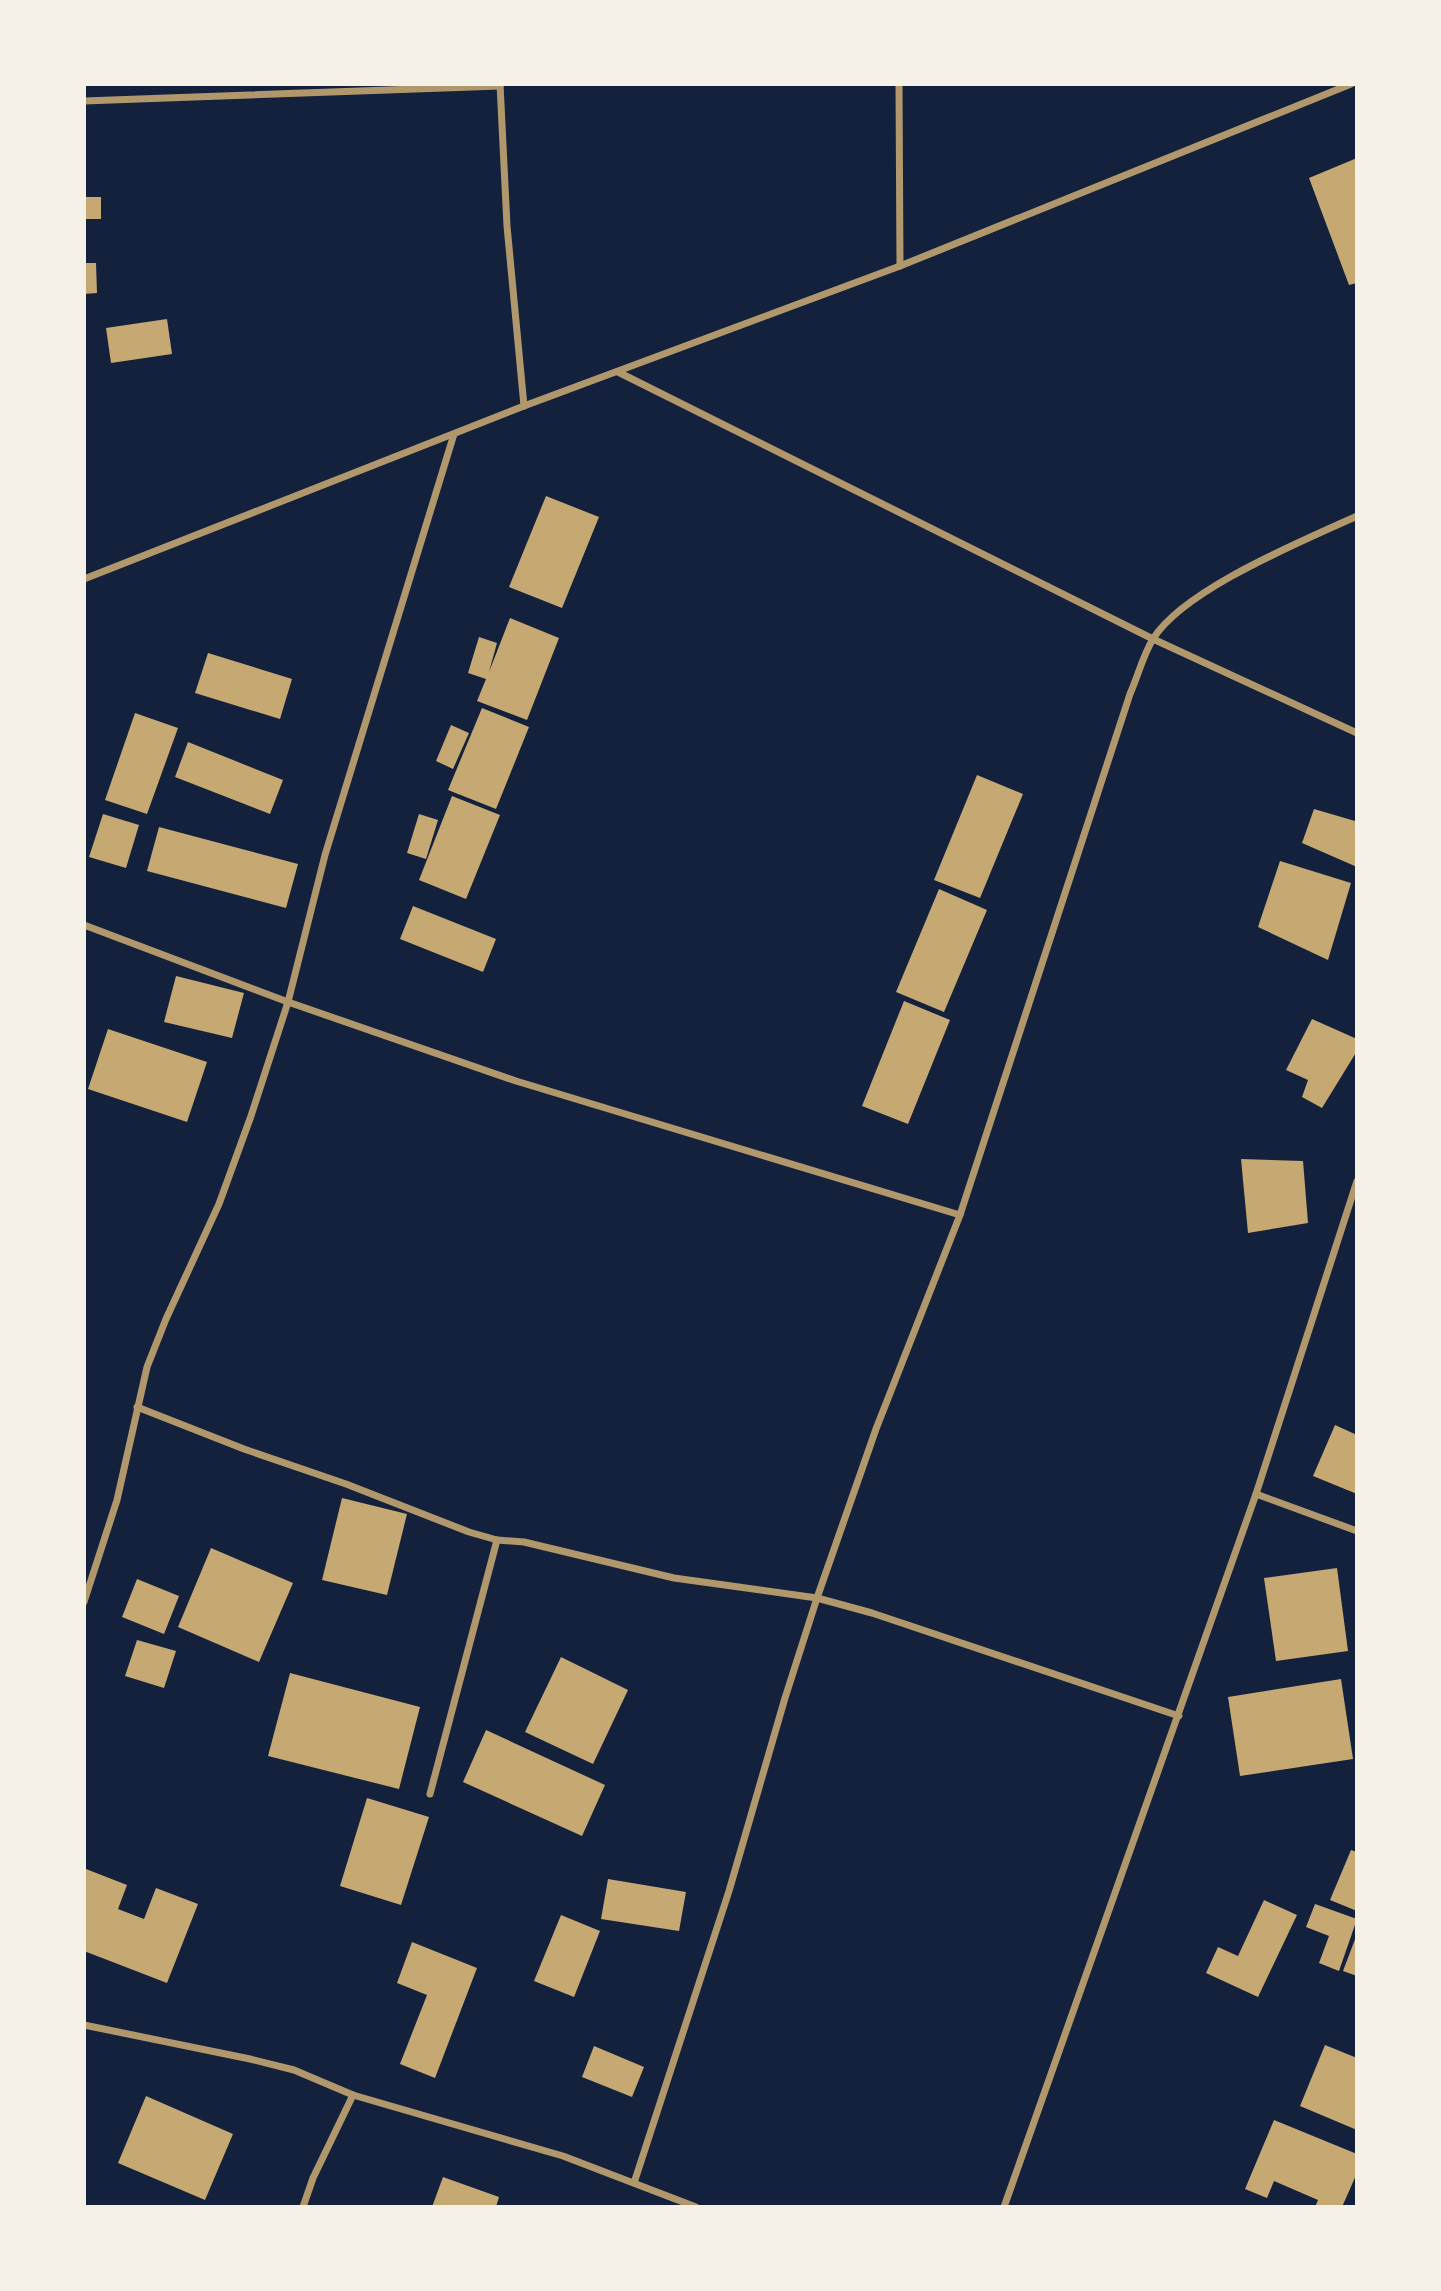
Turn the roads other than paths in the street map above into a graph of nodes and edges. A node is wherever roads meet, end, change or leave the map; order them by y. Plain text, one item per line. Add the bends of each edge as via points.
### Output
1 (900, 84) edge
2 (1351, 84) edge
3 (500, 85) edge
4 (84, 101) edge
5 (900, 266) junction
6 (618, 372) junction
7 (524, 407) junction
8 (454, 434) junction
9 (1357, 516) edge
10 (84, 579) edge
11 (1153, 639) junction
12 (1357, 733) edge
13 (84, 925) edge
14 (288, 1002) junction
15 (1357, 1181) edge
16 (960, 1214) junction
17 (137, 1407) junction
18 (1256, 1494) junction
19 (1357, 1531) edge
20 (497, 1540) junction
21 (817, 1598) junction
22 (84, 1602) edge
23 (1178, 1716) junction
24 (430, 1794) dead end
25 (84, 2025) edge
26 (353, 2095) junction
27 (634, 2183) junction
28 (303, 2207) edge
29 (696, 2207) edge
30 (1004, 2207) edge

1 - 5 street
2 - 5 street
3 - 4 street
3 - 7 street
5 - 6 street
6 - 7 street
6 - 11 street
7 - 8 street
8 - 10 street
8 - 14 street via 325,855
9 - 11 street via 1225,580 1172,617
11 - 12 street
11 - 16 street via 1130,694
13 - 14 street
14 - 16 street via 516,1081
14 - 17 street via 251,1116 147,1367
15 - 18 street
16 - 21 street via 876,1429
17 - 20 street
17 - 22 street via 117,1500
18 - 19 street
18 - 23 street
20 - 21 street via 524,1542 695,1581
20 - 24 street
21 - 23 street
21 - 27 street
23 - 30 street
25 - 26 street via 294,2070
26 - 27 street via 562,2156
26 - 28 street
27 - 29 street

